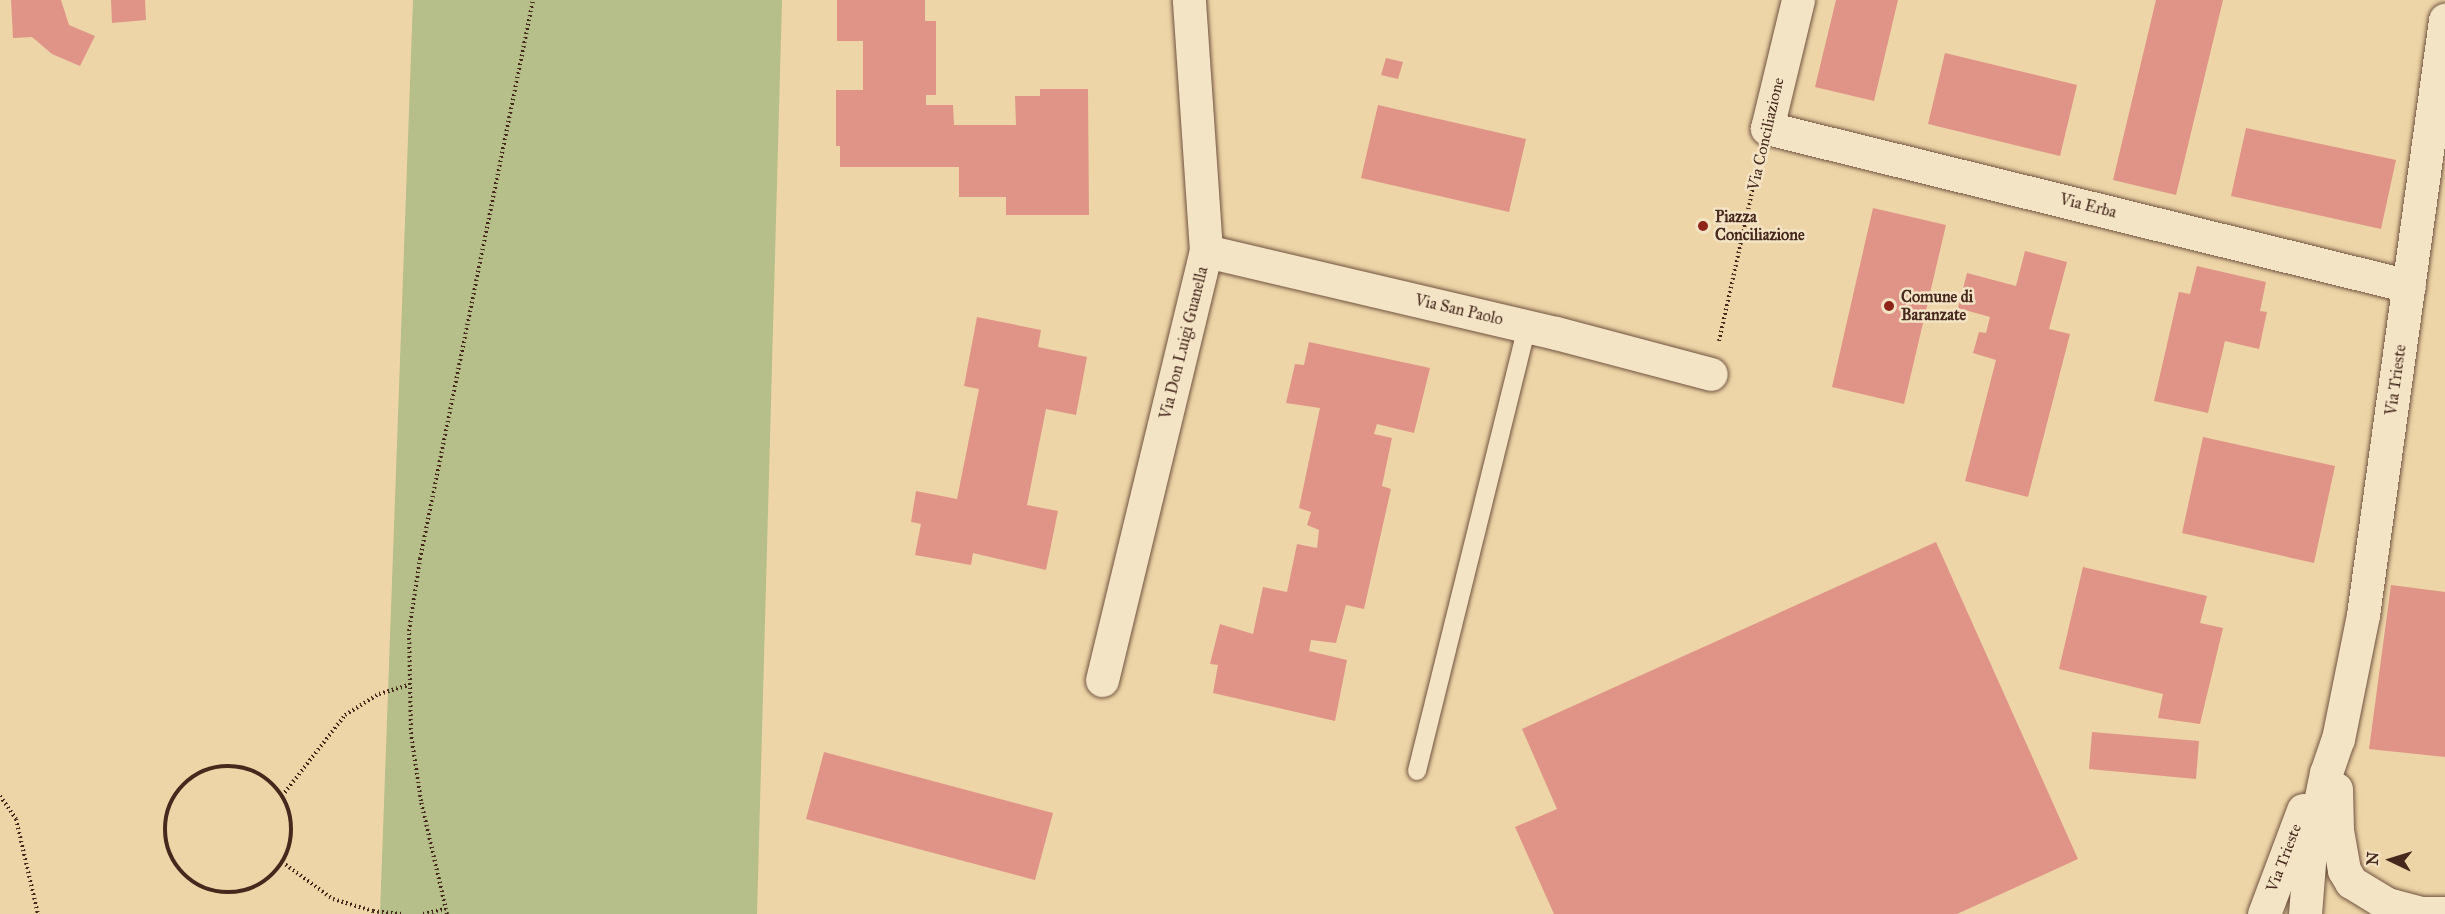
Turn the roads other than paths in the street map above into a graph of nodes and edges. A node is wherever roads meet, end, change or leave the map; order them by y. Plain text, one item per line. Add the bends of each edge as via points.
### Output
1 (1189, 0) edge
2 (1798, 0) edge
3 (2445, 20) edge
4 (1767, 128) joint
5 (1206, 251) junction
6 (2409, 285) junction
7 (1527, 327) junction
8 (1712, 374) road end
9 (1102, 680) dead end
10 (2338, 740) junction
11 (1417, 771) dead end
12 (2326, 773) junction
13 (2445, 913) edge
14 (2264, 914) edge
15 (2305, 914) edge

1 - 5 street, Via Don Luigi Guanella
2 - 4 street, Via Conciliazione
3 - 6 street, Via Trieste
4 - 6 street, Via Erba
5 - 7 street, Via San Paolo
5 - 9 street, Via Don Luigi Guanella
6 - 10 street, Via Trieste via 2363,615
7 - 8 street, Via San Paolo
7 - 11 lane
10 - 12 street, Via Trieste
10 - 13 street, Via Trieste via 2337,830 2344,870 2351,882 2387,904 2421,913
12 - 14 street, Via Trieste via 2303,810
12 - 15 street, Via Trieste via 2310,850

